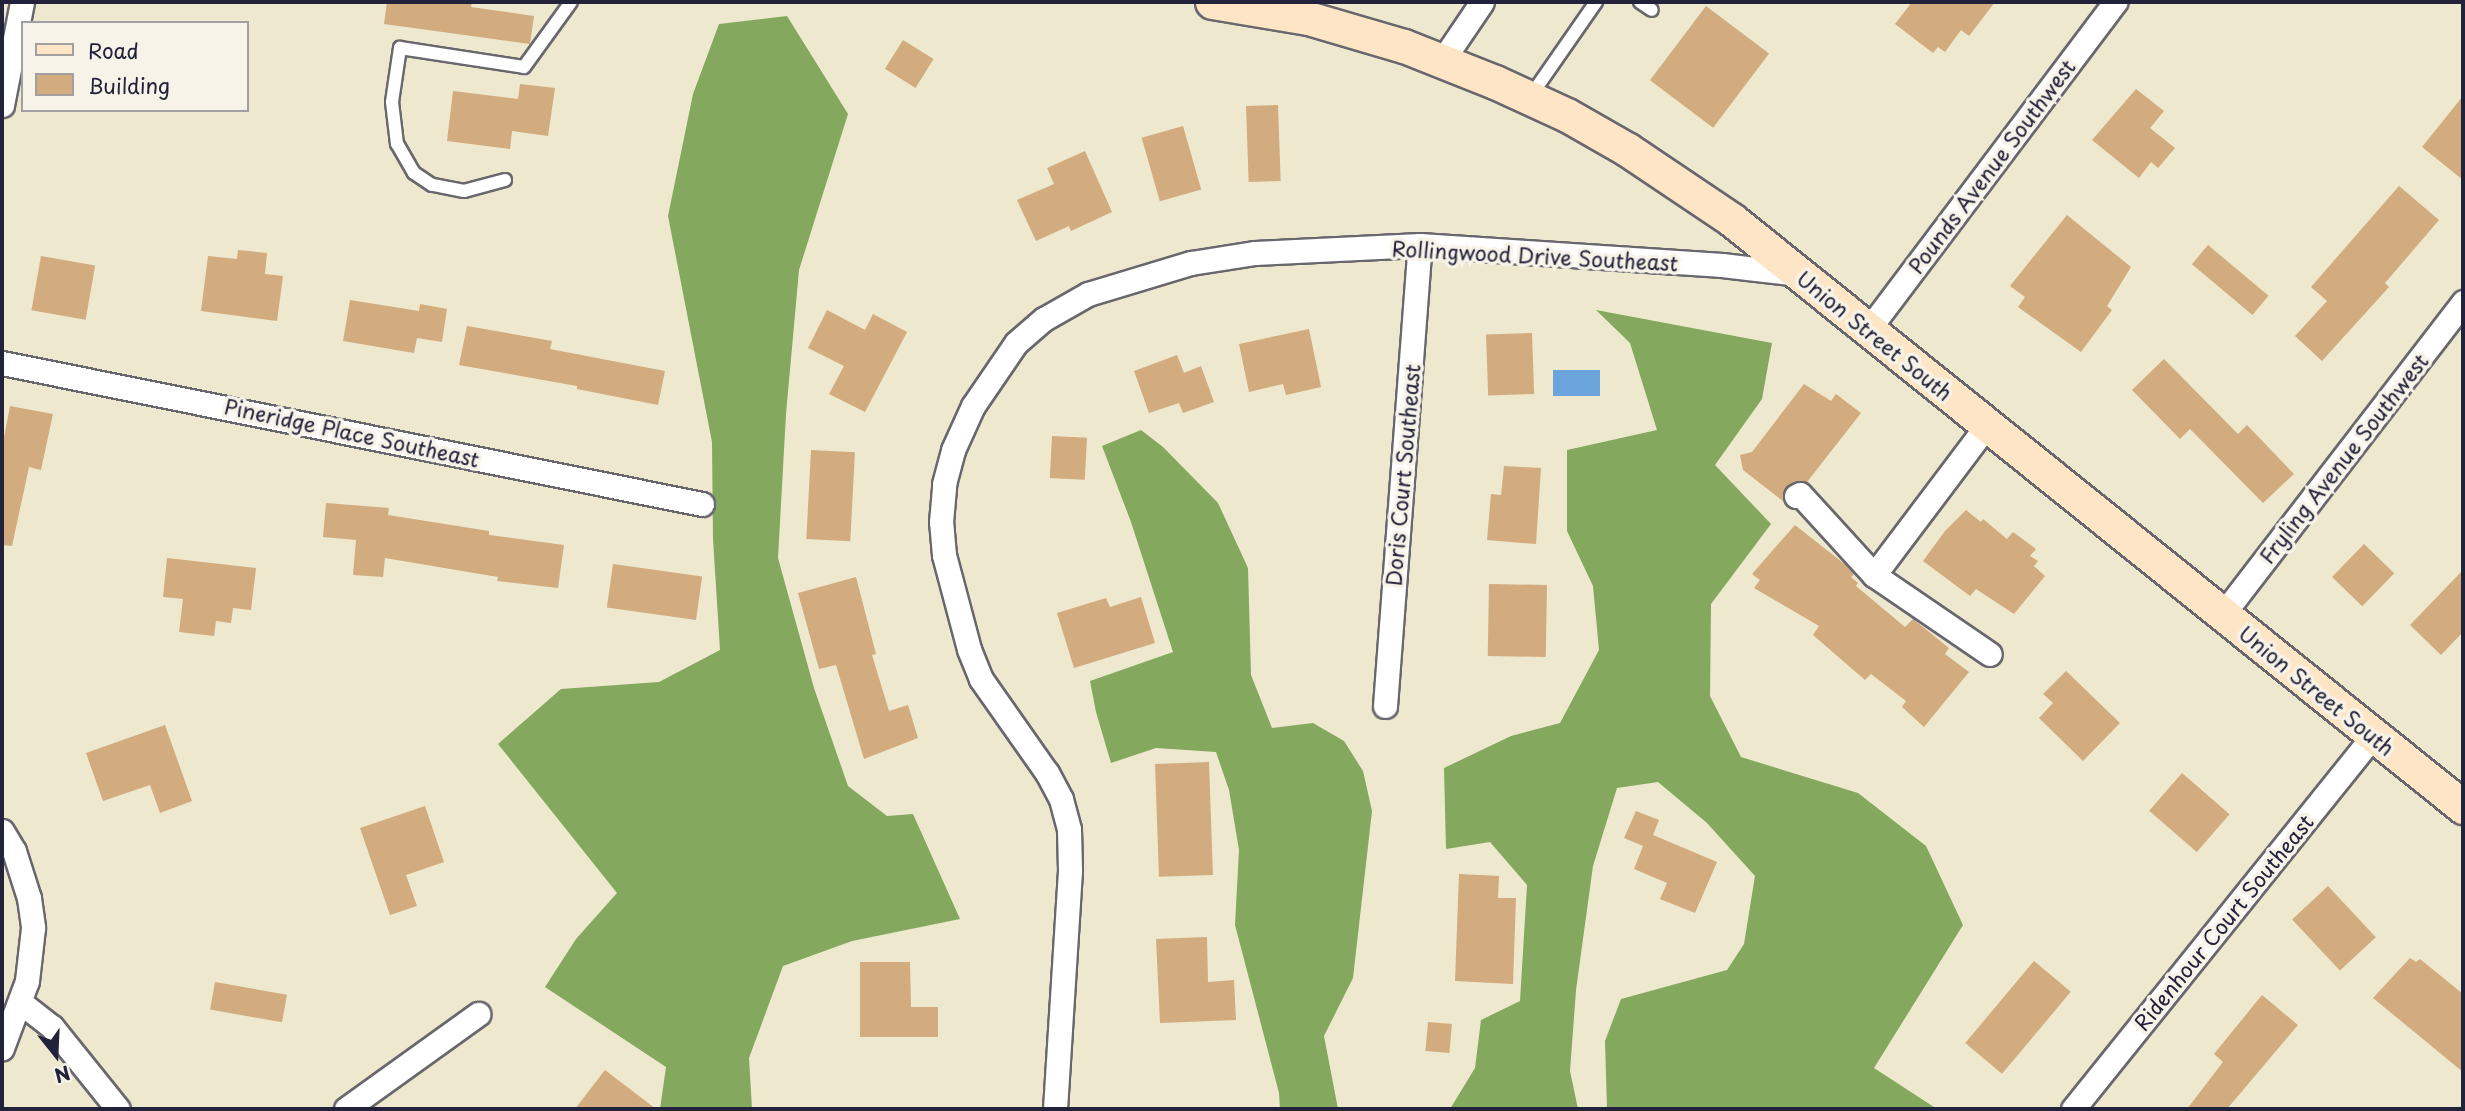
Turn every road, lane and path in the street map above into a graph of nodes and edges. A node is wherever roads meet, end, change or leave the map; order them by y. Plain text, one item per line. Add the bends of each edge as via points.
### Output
1 (22, 2) edge
2 (571, 2) edge
3 (1212, 2) edge
4 (1482, 2) edge
5 (1596, 2) edge
6 (1640, 2) edge
7 (2115, 2) edge
8 (1652, 10) dead end
9 (1442, 61) junction
10 (1529, 98) junction
11 (2, 105) edge
12 (505, 180) dead end
13 (1420, 245) junction
14 (1799, 274) junction
15 (2463, 302) edge
16 (1868, 330) junction
17 (2, 363) edge
18 (1987, 425) junction
19 (1796, 496) dead end
20 (702, 504) dead end
21 (1874, 575) junction
22 (2223, 614) junction
23 (1990, 654) dead end
24 (1385, 706) dead end
25 (2374, 735) junction
26 (2463, 807) edge
27 (2, 831) edge
28 (20, 1002) junction
29 (478, 1014) dead end
30 (2, 1048) edge
31 (118, 1109) edge
32 (346, 1109) edge
33 (1055, 1109) edge
34 (2073, 1109) edge

1 - 11 street
2 - 12 lane via 524,67 400,48 392,102 397,144 414,173 432,185 464,191
3 - 9 main road, Union Street South via 1308,19
4 - 9 street
5 - 10 lane
6 - 8 lane
7 - 16 street, Pounds Avenue Southwest
9 - 10 main road, Union Street South
10 - 14 main road, Union Street South via 1628,150 1732,220
13 - 14 street, Rollingwood Drive Southeast via 1729,265
13 - 24 street, Doris Court Southeast
13 - 33 street, Rollingwood Drive Southeast via 1255,253 1191,263 1088,294 1044,319 1016,343 972,406 953,450 941,522 944,555 969,649 981,679 1047,773 1061,799 1069,829
14 - 16 main road, Union Street South
15 - 22 street, Fryling Avenue Southwest
16 - 18 main road, Union Street South
17 - 20 street, Pineridge Place Southeast
18 - 21 street
18 - 22 main road, Union Street South
19 - 21 street via 1800,494
21 - 23 street
22 - 25 main road, Union Street South
25 - 26 main road, Union Street South
25 - 34 street, Ridenhour Court Southeast
27 - 28 street via 14,851 33,928
28 - 30 street
28 - 31 street via 51,1027
29 - 32 street

